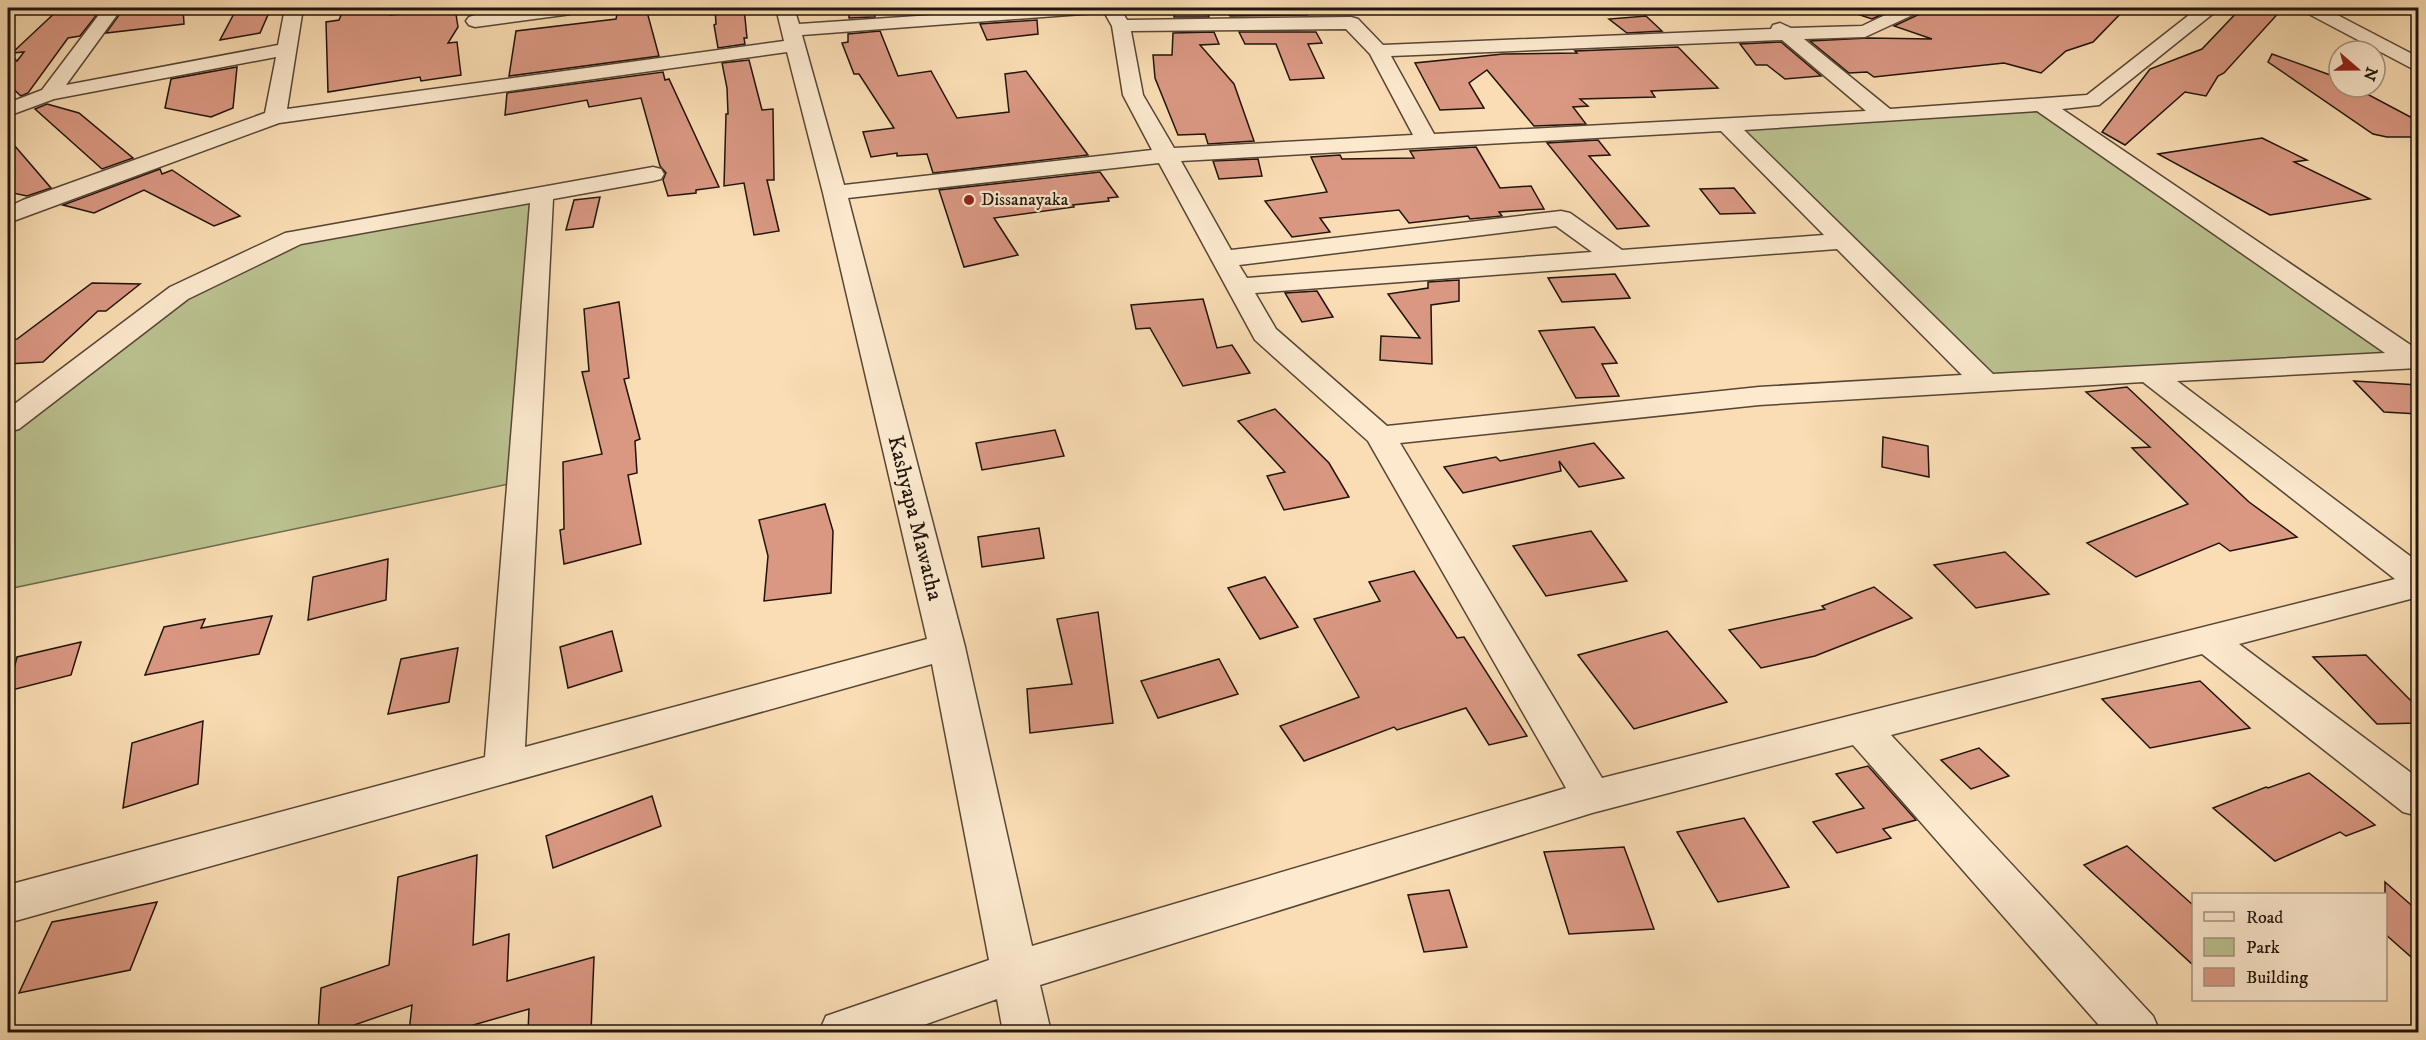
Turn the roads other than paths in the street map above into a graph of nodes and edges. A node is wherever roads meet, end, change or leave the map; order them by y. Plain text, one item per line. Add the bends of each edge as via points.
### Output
1 (113, 8) edge
2 (294, 8) edge
3 (585, 8) edge
4 (1096, 8) edge
5 (1913, 8) edge
6 (2209, 8) edge
7 (2311, 8) edge
8 (564, 9) edge
9 (1116, 17) edge
10 (1767, 17) dead end
11 (475, 21) dead end
12 (791, 28) edge
13 (1787, 36) junction
14 (287, 49) junction
15 (1378, 51) junction
16 (2418, 64) edge
17 (49, 94) junction
18 (2042, 105) junction
19 (8, 110) edge
20 (1885, 116) junction
21 (275, 117) junction
22 (1727, 125) junction
23 (1426, 141) junction
24 (1166, 155) junction
25 (653, 174) dead end
26 (835, 193) junction
27 (542, 194) junction
28 (8, 216) edge
29 (1844, 241) junction
30 (1617, 258) junction
31 (1223, 259) junction
32 (1238, 286) junction
33 (2416, 360) edge
34 (2149, 373) junction
35 (1986, 383) junction
36 (8, 423) edge
37 (1380, 436) junction
38 (2418, 579) edge
39 (2418, 585) edge
40 (2208, 639) junction
41 (947, 647) junction
42 (1861, 728) junction
43 (504, 768) junction
44 (1592, 797) junction
45 (2418, 800) edge
46 (8, 904) edge
47 (1014, 972) junction
48 (843, 1032) edge
49 (1027, 1032) edge
50 (2136, 1032) edge

1 - 17 street
2 - 14 street
3 - 8 street
4 - 12 street
5 - 13 street via 1865,31
6 - 18 street via 2092,101
7 - 16 street
8 - 11 street
9 - 15 street via 1351,23
9 - 24 street via 1133,94
10 - 13 street
12 - 21 street
12 - 26 street, Kashyapa Mawatha
13 - 15 street
13 - 20 street
14 - 17 street
14 - 21 street
15 - 23 street
17 - 19 street
18 - 20 street
18 - 33 street
20 - 22 street
21 - 28 street
22 - 23 street
22 - 29 street
23 - 24 street
24 - 26 street
24 - 31 street
25 - 27 street
26 - 41 street, Kashyapa Mawatha
27 - 36 street via 294,238 179,293
27 - 43 street
29 - 30 street
29 - 35 street
30 - 31 street via 1561,218
30 - 32 street
31 - 32 street
32 - 37 street via 1265,334
33 - 34 street
34 - 35 street
34 - 38 street
35 - 37 street via 1759,396
37 - 44 street
39 - 40 street
40 - 42 street
40 - 45 street
41 - 43 street
41 - 47 street, Kashyapa Mawatha
42 - 44 street
42 - 50 street
43 - 46 street
44 - 47 street
47 - 48 street
47 - 49 street, Kashyapa Mawatha

